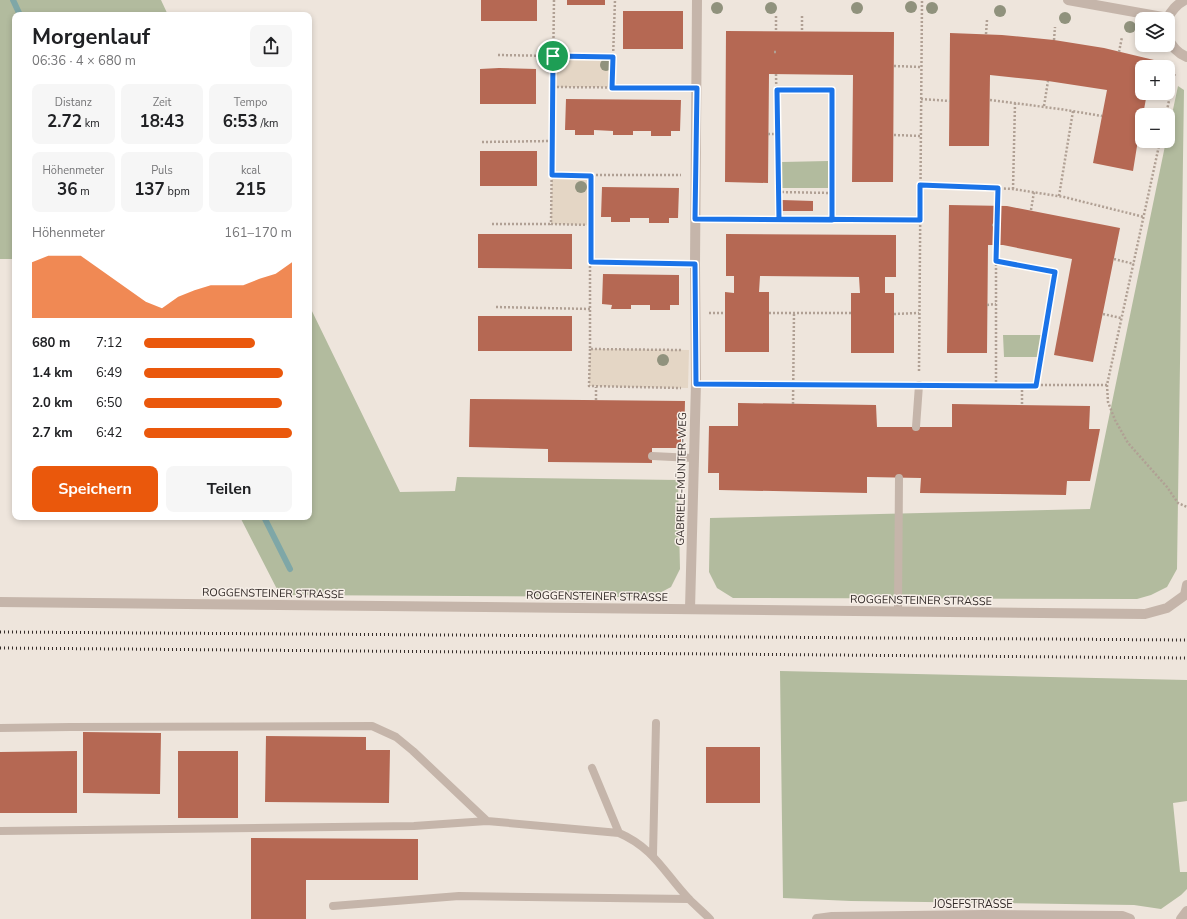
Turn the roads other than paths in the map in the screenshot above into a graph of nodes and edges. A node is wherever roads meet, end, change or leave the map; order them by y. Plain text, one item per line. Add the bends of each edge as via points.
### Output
1 (697, 0) edge
2 (1068, 0) edge
3 (1185, 0) edge
4 (1171, 12) edge
5 (1135, 13) edge
6 (1175, 50) edge
7 (1187, 57) edge
8 (919, 385) road end
9 (916, 427) dead end
10 (652, 456) dead end
11 (693, 458) junction
12 (899, 478) dead end
13 (1186, 592) edge
14 (0, 602) edge
15 (690, 609) junction
16 (898, 612) junction
17 (656, 723) dead end
18 (0, 728) edge
19 (592, 768) dead end
20 (487, 821) junction
21 (0, 831) edge
22 (619, 833) junction
23 (653, 855) junction
24 (689, 899) junction
25 (333, 906) dead end
26 (1187, 911) edge
27 (984, 917) edge
28 (710, 919) edge
29 (817, 919) edge
30 (1130, 919) edge
31 (1181, 919) edge

1 - 11 street, GABRIELE-MÜNTER-WEG via 696,384
2 - 5 street
3 - 4 street
6 - 7 street
8 - 9 lane
10 - 11 lane
11 - 15 street, GABRIELE-MÜNTER-WEG
12 - 16 lane
13 - 16 street, ROGGENSTEINER STRASSE via 1167,608 1145,614
14 - 15 street, ROGGENSTEINER STRASSE
15 - 16 street, ROGGENSTEINER STRASSE
17 - 23 lane
18 - 20 lane via 372,726 396,736
19 - 22 lane
20 - 21 lane via 414,826
20 - 22 lane
22 - 23 lane via 633,839
23 - 24 lane
24 - 25 lane via 459,896
24 - 28 lane
26 - 31 street
27 - 29 street, JOSEFSTRASSE
27 - 30 street, JOSEFSTRASSE via 1122,916

